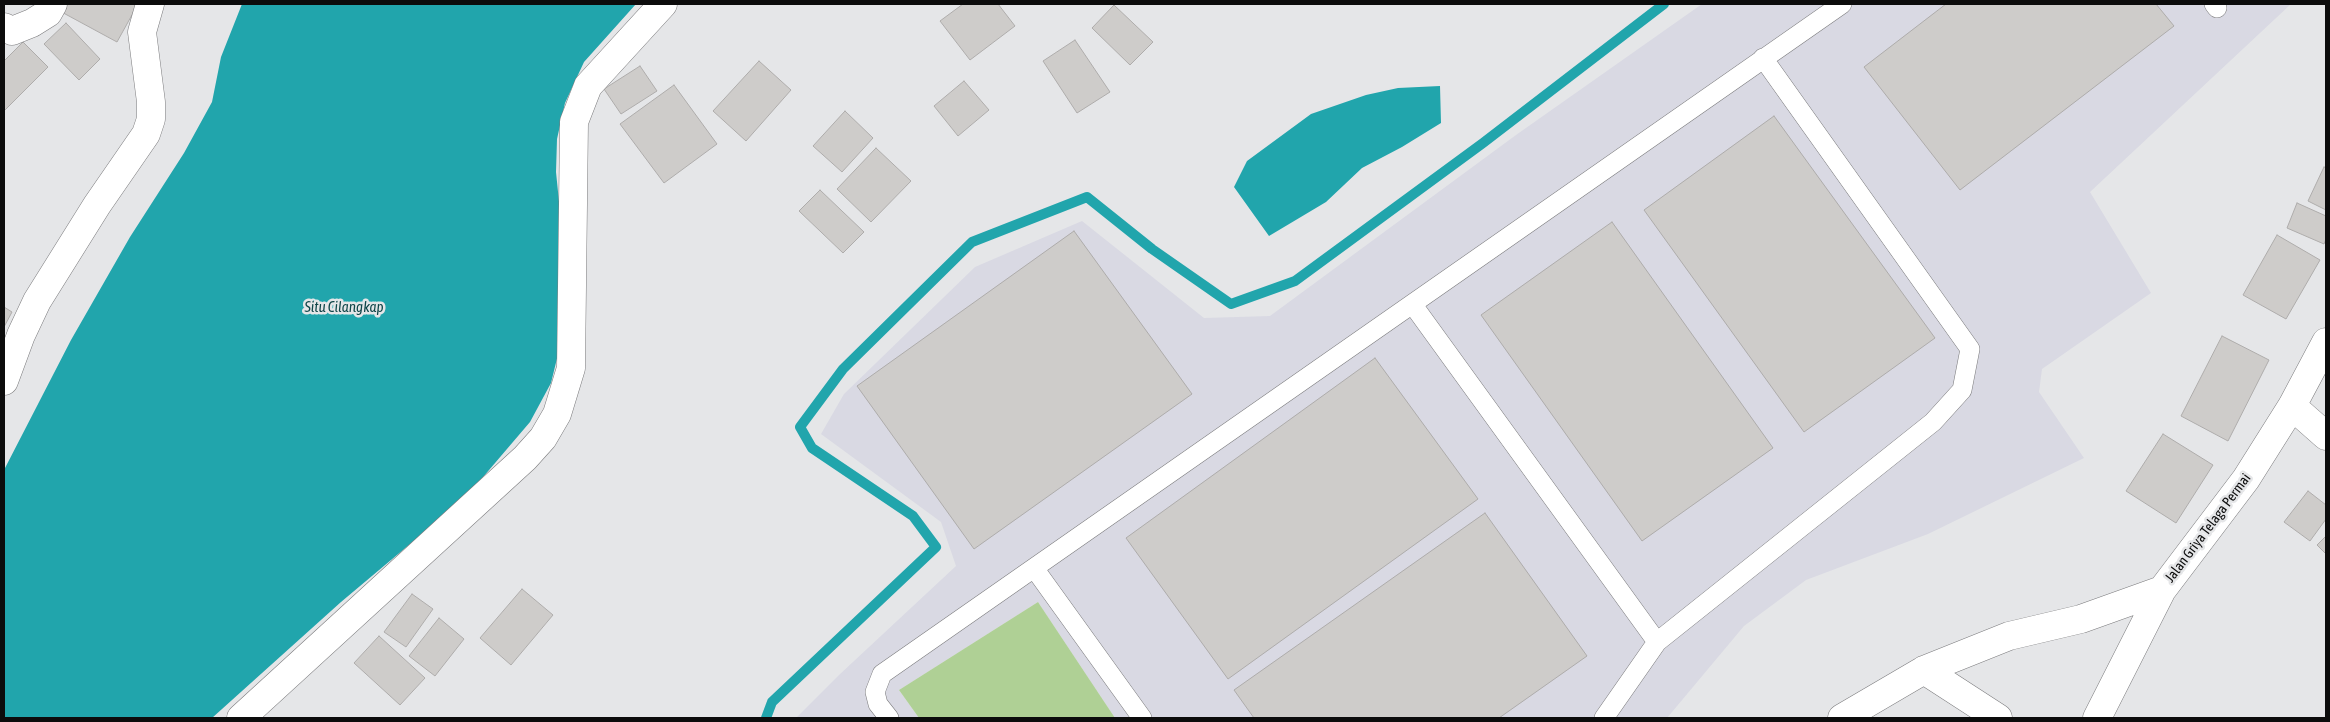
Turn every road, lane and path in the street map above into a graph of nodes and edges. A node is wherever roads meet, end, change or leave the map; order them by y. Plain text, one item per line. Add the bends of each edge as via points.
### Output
1 (53, 4) edge
2 (150, 4) edge
3 (663, 4) edge
4 (1842, 4) edge
5 (4, 27) edge
6 (1764, 58) junction
7 (1413, 305) junction
8 (2326, 342) edge
9 (4, 381) edge
10 (2292, 406) junction
11 (2326, 436) edge
12 (1034, 568) junction
13 (2162, 590) junction
14 (1657, 642) junction
15 (1924, 670) junction
16 (241, 718) edge
17 (889, 718) edge
18 (1142, 718) edge
19 (1604, 718) edge
20 (1842, 718) edge
21 (1998, 718) edge
22 (2097, 718) edge

1 - 5 street via 48,13 32,23 12,31
2 - 9 street via 142,32 151,102 151,119 146,134 37,302
3 - 16 street via 588,86 574,122 571,368 557,414 543,438
4 - 6 lane
6 - 7 lane
6 - 14 lane via 1970,349 1962,390 1933,422
7 - 12 lane
7 - 14 lane
8 - 10 street, Jalan Griya Telaga Permai
10 - 11 street
10 - 13 street, Jalan Griya Telaga Permai via 2246,479
12 - 17 lane via 882,674 875,692 878,704
12 - 18 lane
13 - 15 street via 2081,619 2010,636
13 - 22 street, Jalan Griya Telaga Permai
14 - 19 lane
15 - 20 street
15 - 21 street

